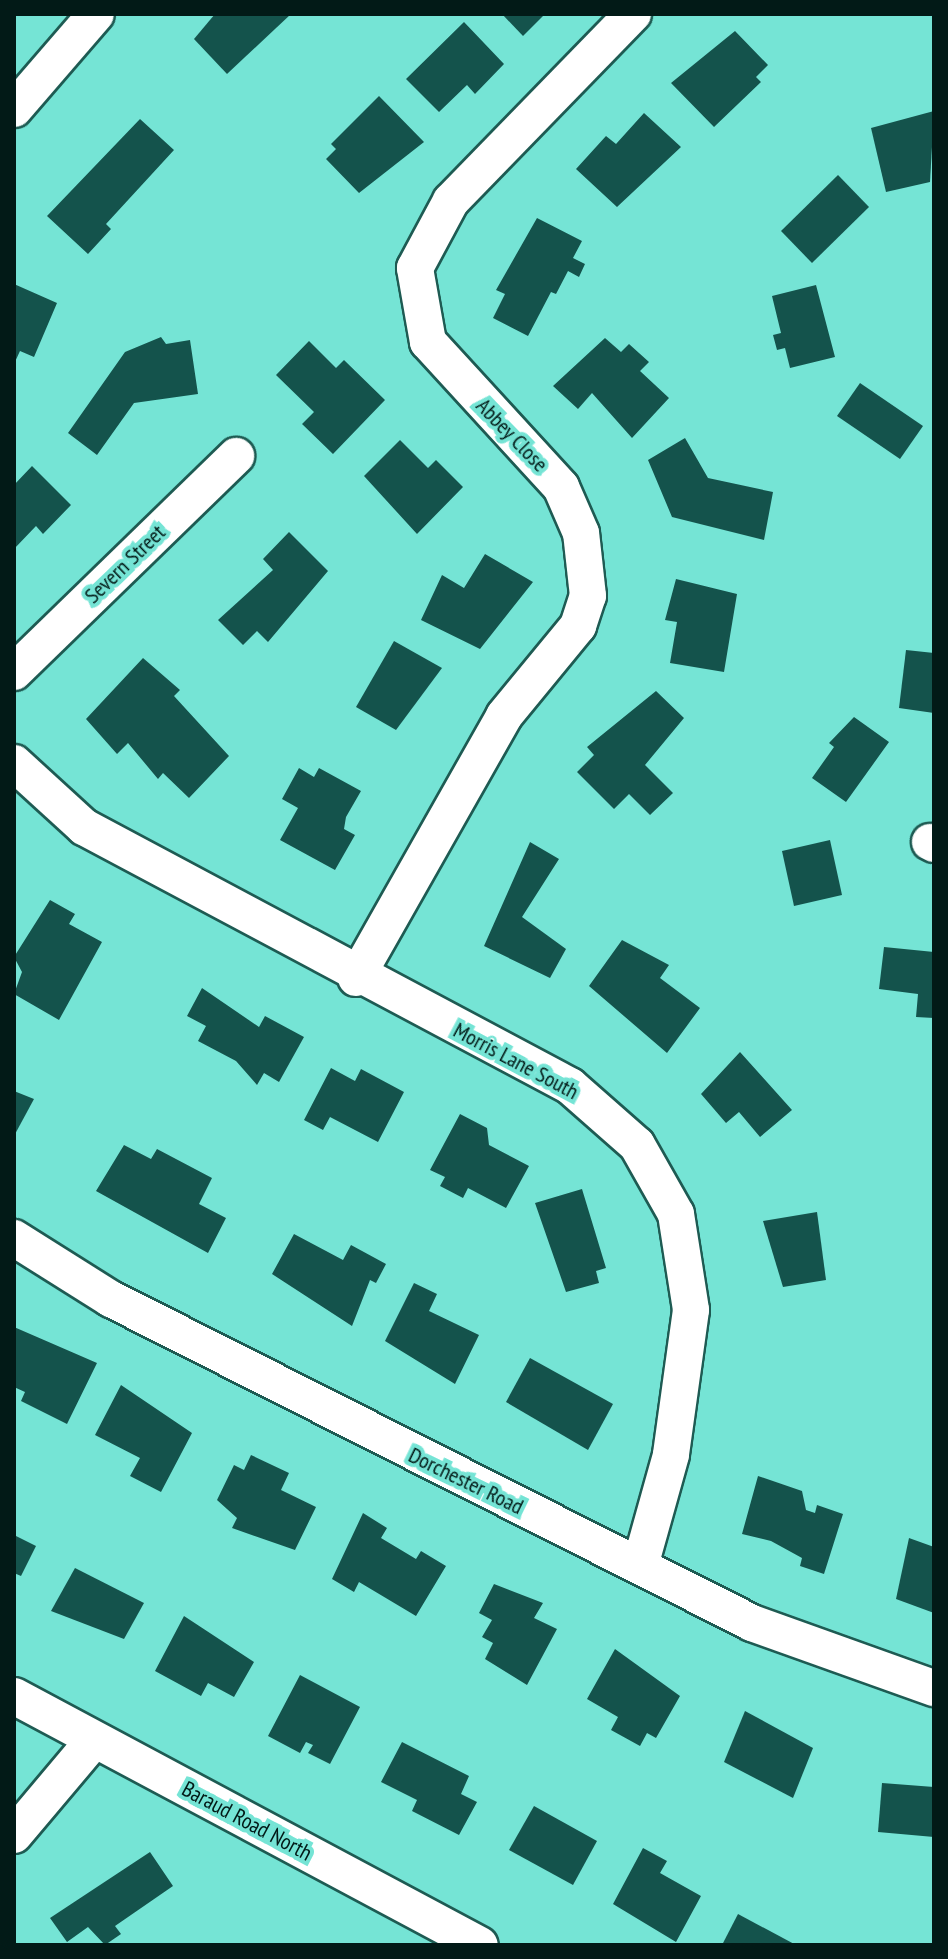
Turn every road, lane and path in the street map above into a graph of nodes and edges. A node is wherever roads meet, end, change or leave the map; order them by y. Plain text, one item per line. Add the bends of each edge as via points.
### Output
1 (81, 14) edge
2 (96, 14) edge
3 (633, 14) edge
4 (14, 68) edge
5 (14, 109) edge
6 (236, 456) dead end
7 (14, 672) edge
8 (14, 763) edge
9 (356, 978) junction
10 (14, 1238) edge
11 (640, 1566) junction
12 (934, 1688) edge
13 (14, 1696) edge
14 (94, 1740) junction
15 (14, 1835) edge
16 (480, 1945) edge

1 - 4 street
2 - 5 street
3 - 9 street, Abbey Close via 451,201 415,268 428,342 561,487 581,533 588,596 578,626 504,716
6 - 7 street, Severn Street
8 - 9 street, Morris Lane South via 84,827
9 - 11 street, Morris Lane South via 570,1086 637,1145 676,1214 686,1252 688,1356 671,1455
10 - 11 street, Dorchester Road via 111,1299
11 - 12 street, Dorchester Road via 803,1646
13 - 14 street, Baraud Road North
14 - 15 street
14 - 16 street, Baraud Road North

